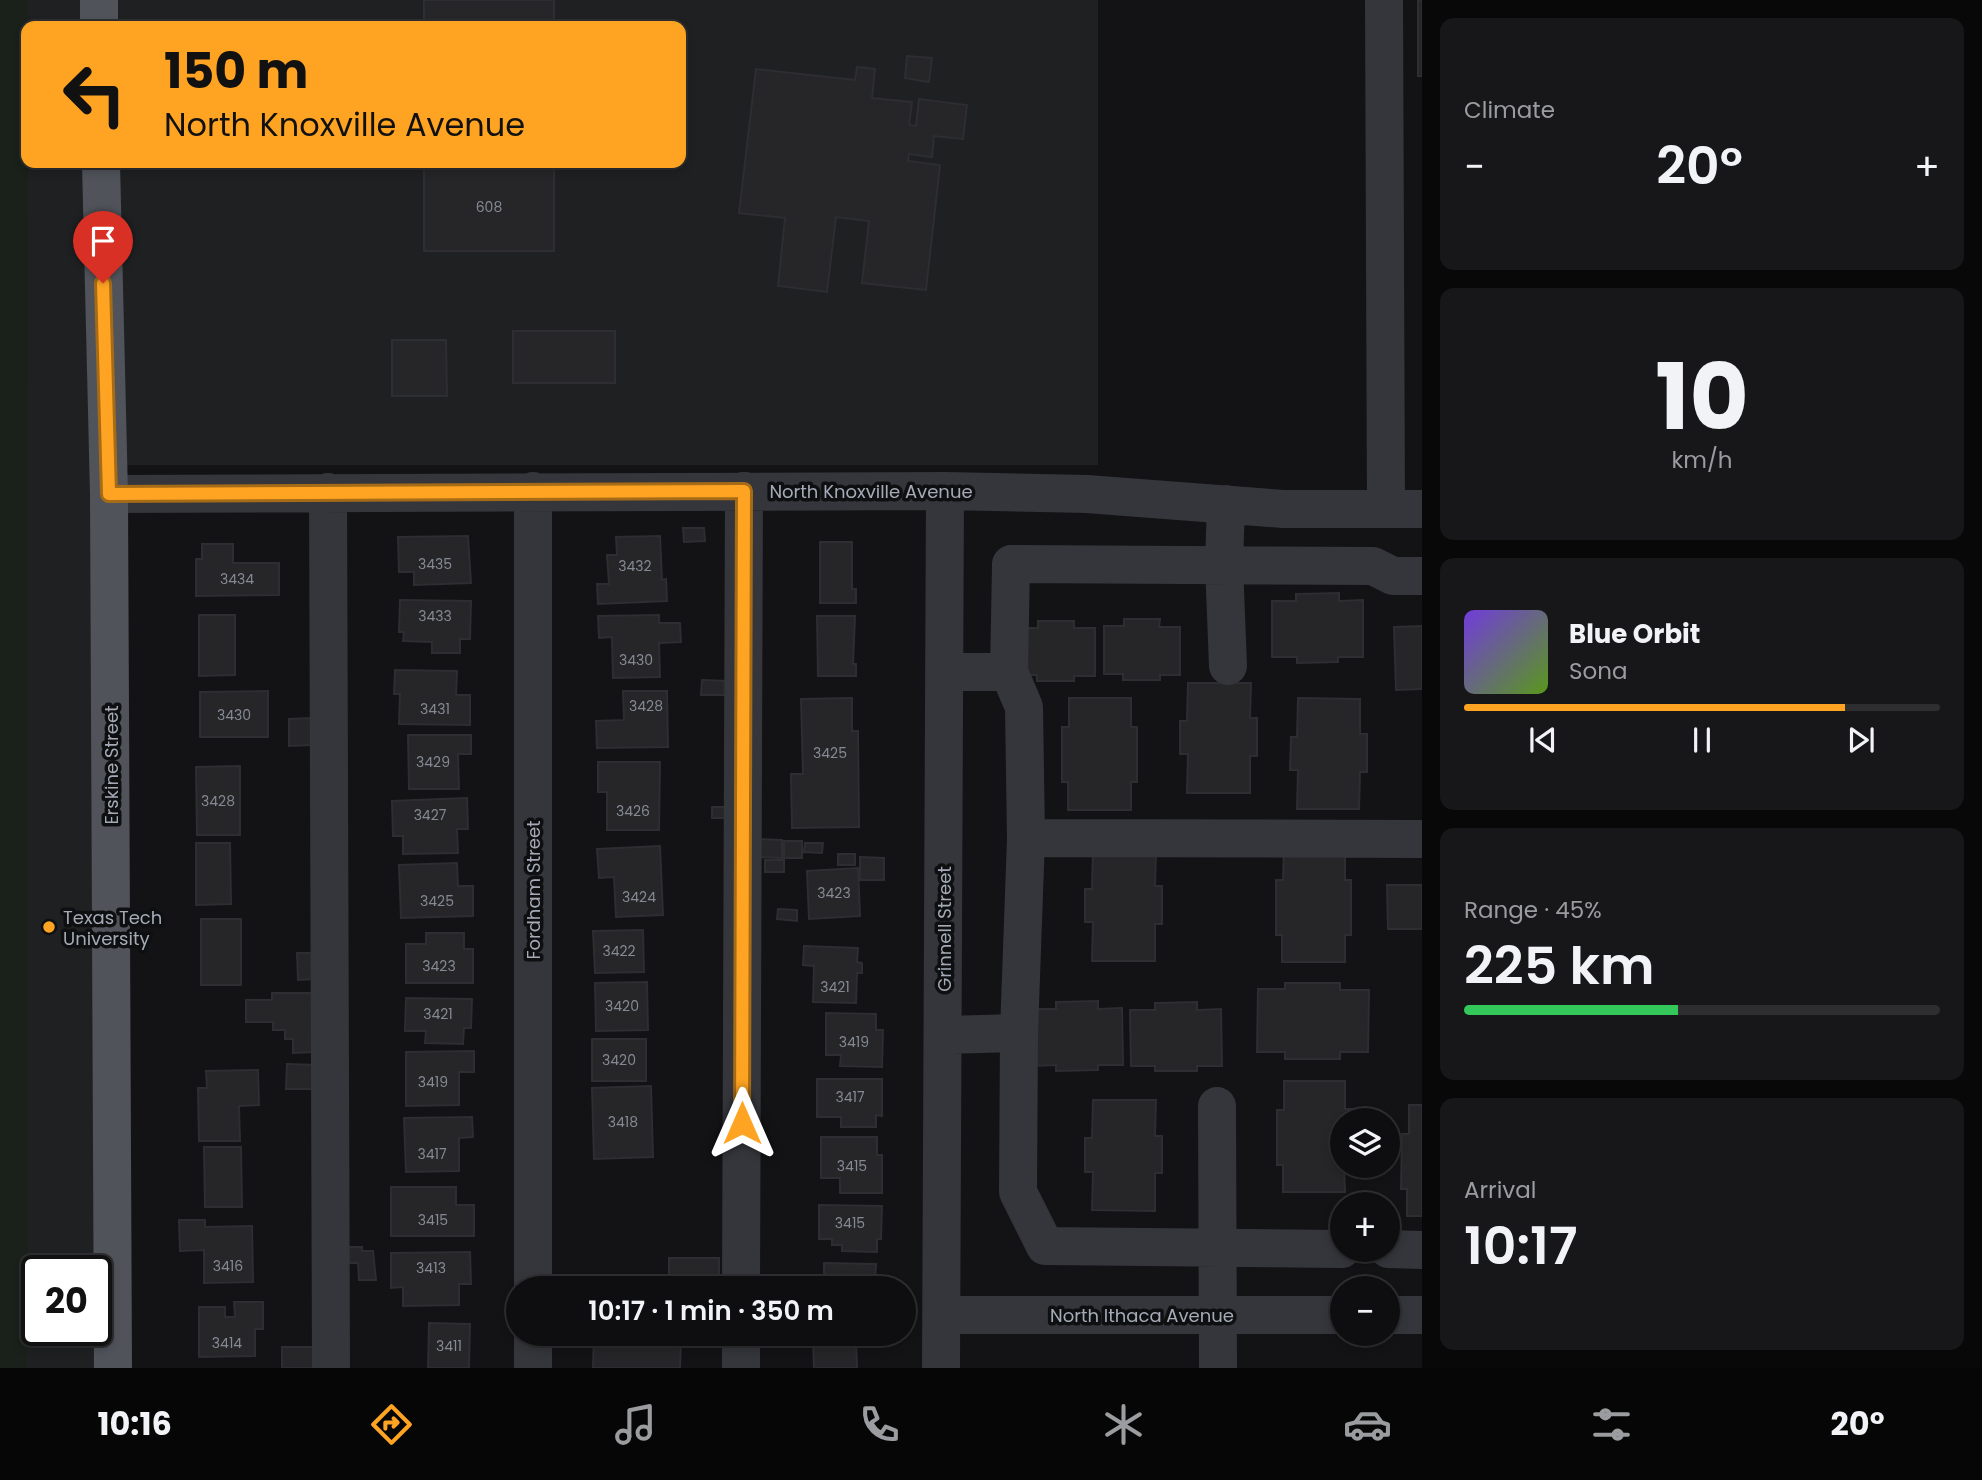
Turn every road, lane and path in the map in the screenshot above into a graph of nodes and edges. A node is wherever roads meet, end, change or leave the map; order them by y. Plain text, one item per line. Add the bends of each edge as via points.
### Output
1 (99, 0) edge
2 (1384, 0) edge
3 (100, 21) edge
4 (101, 168) edge
5 (533, 491) junction
6 (744, 491) junction
7 (945, 491) junction
8 (328, 492) junction
9 (109, 494) junction
10 (1226, 504) junction
11 (1404, 509) edge
12 (1224, 564) junction
13 (1422, 576) edge
14 (1228, 666) dead end
15 (944, 672) junction
16 (1009, 672) junction
17 (1026, 838) junction
18 (1422, 839) edge
19 (1019, 1033) junction
20 (943, 1035) junction
21 (1217, 1106) dead end
22 (1217, 1249) junction
23 (1330, 1249) edge
24 (1400, 1250) edge
25 (1422, 1250) edge
26 (533, 1276) edge
27 (741, 1276) edge
28 (941, 1315) junction
29 (1218, 1315) junction
30 (1330, 1315) edge
31 (1400, 1315) edge
32 (1422, 1315) edge
33 (533, 1346) edge
34 (741, 1346) edge
35 (113, 1368) edge
36 (331, 1368) edge
37 (533, 1368) edge
38 (741, 1368) edge
39 (941, 1368) edge
40 (1218, 1368) edge

1 - 3 main road
2 - 11 street
4 - 9 main road, Erskine Street
5 - 6 street, North Knoxville Avenue
5 - 8 street, North Knoxville Avenue
5 - 26 street, Fordham Street
6 - 7 street, North Knoxville Avenue
6 - 27 street
7 - 10 street, North Knoxville Avenue via 1087,494
7 - 15 street, Grinnell Street
8 - 9 street, North Knoxville Avenue
8 - 36 street
9 - 35 main road, Erskine Street
10 - 11 street, North Knoxville Avenue
10 - 12 street
12 - 13 street via 1373,566 1393,576
12 - 14 street
12 - 16 street via 1011,564
15 - 16 street
15 - 20 street, Grinnell Street
16 - 17 street via 1024,707
17 - 18 street
17 - 19 street
19 - 20 street
19 - 22 street via 1018,1192 1045,1246
20 - 28 street, Grinnell Street
21 - 22 street
22 - 23 street
22 - 29 street
24 - 25 street
28 - 29 street, North Ithaca Avenue
28 - 39 street, Grinnell Street
29 - 30 street, North Ithaca Avenue
29 - 40 street
31 - 32 street
33 - 37 street
34 - 38 street

